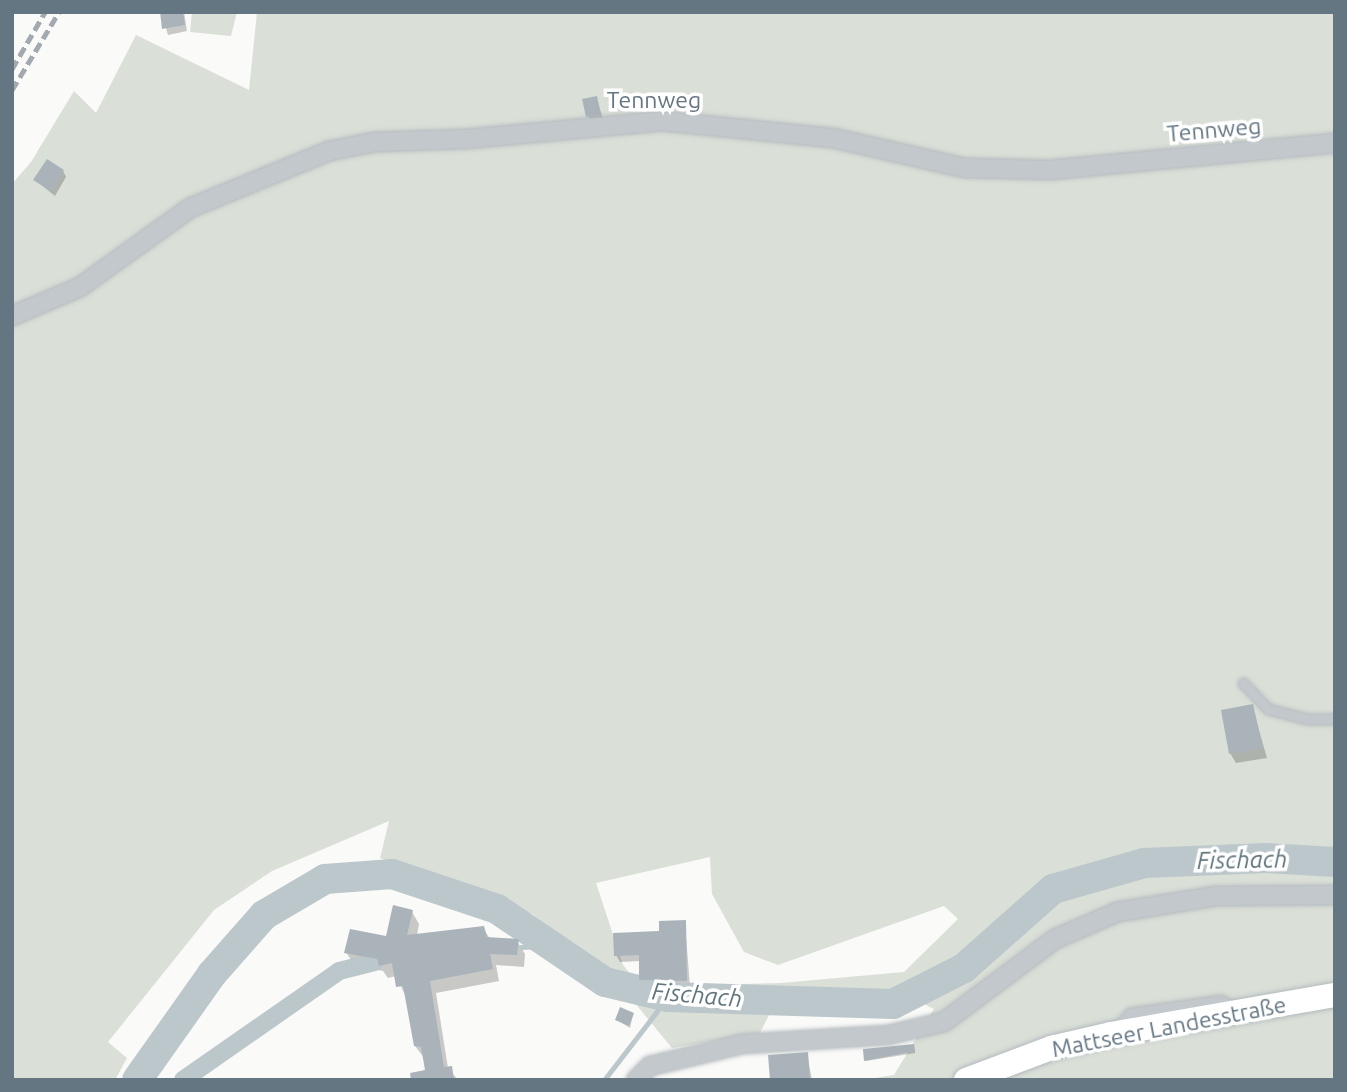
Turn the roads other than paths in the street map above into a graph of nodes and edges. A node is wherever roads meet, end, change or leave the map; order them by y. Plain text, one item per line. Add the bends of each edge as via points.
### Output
1 (1335, 143) edge
2 (12, 316) edge
3 (1243, 683) dead end
4 (1335, 719) edge
5 (1335, 895) edge
6 (1335, 995) edge
7 (636, 1080) edge
8 (966, 1080) edge

1 - 2 street, Tennweg via 1050,170 965,168 833,138 662,121 466,139 375,142 329,151 190,208 80,287
3 - 4 lane via 1268,709 1307,719
5 - 7 street via 1216,896 1116,912 1055,939 944,1022 888,1035 742,1044 650,1066
6 - 8 main road, Mattseer Landesstraße via 1111,1034 1051,1048

